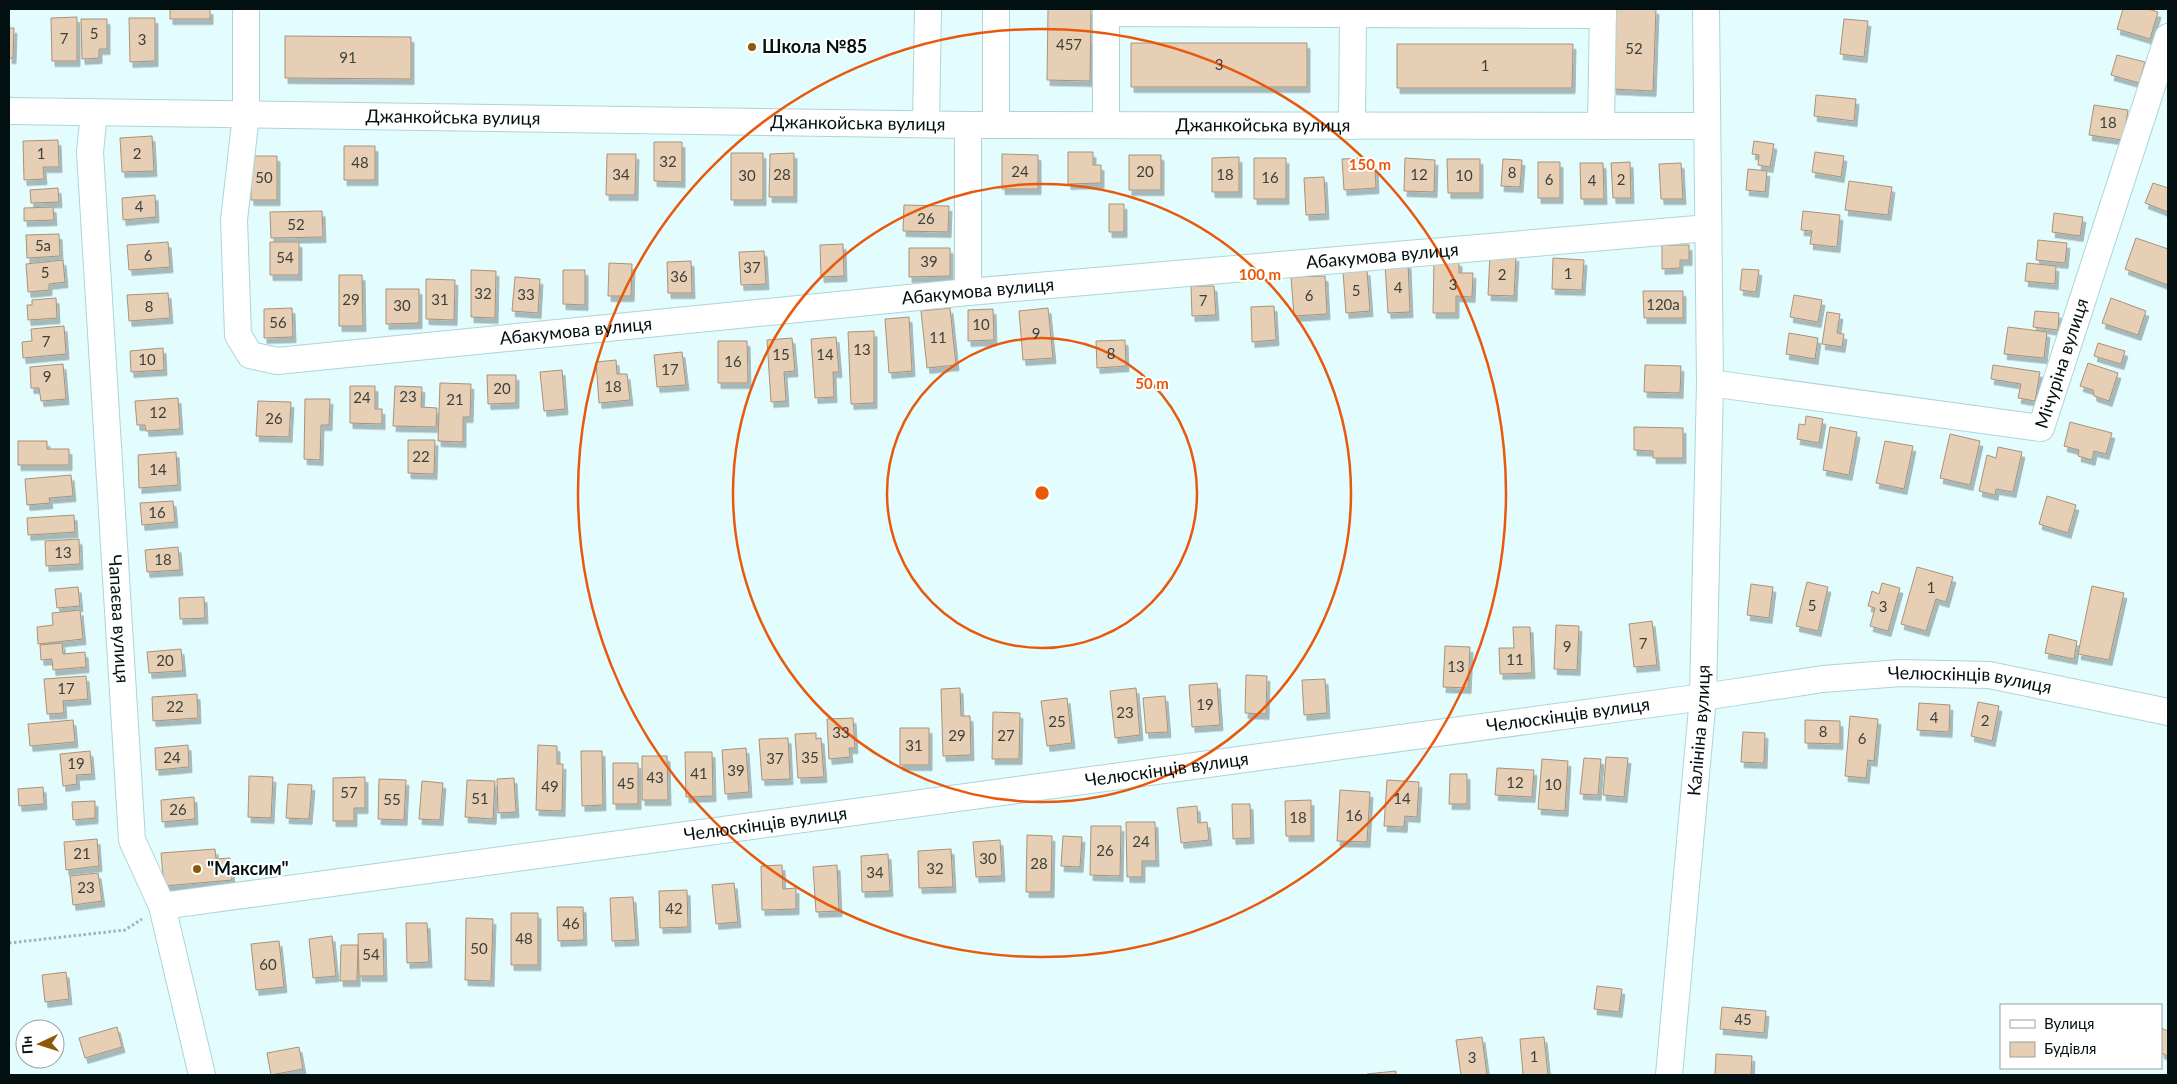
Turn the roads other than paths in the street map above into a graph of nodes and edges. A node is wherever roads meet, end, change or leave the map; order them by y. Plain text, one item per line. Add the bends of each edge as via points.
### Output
1 (246, 9) edge
2 (928, 9) edge
3 (996, 9) edge
4 (1706, 9) edge
5 (1106, 11) edge
6 (1369, 12) edge
7 (1603, 12) edge
8 (2168, 37) edge
9 (9, 111) edge
10 (94, 112) junction
11 (246, 115) junction
12 (926, 124) junction
13 (968, 125) junction
14 (996, 125) junction
15 (1106, 125) junction
16 (1352, 126) junction
17 (1601, 126) junction
18 (1708, 126) junction
19 (1708, 228) junction
20 (968, 292) junction
21 (1710, 383) junction
22 (1703, 697) junction
23 (2168, 712) edge
24 (162, 906) junction
25 (202, 1075) edge
26 (1669, 1075) edge

1 - 11 street
2 - 12 street
3 - 14 street
4 - 18 street, Калініна вулиця
5 - 6 street
5 - 15 street
6 - 7 street
6 - 16 street
7 - 17 street
8 - 21 street, Мічуріна вулиця via 2041,428
9 - 10 street, Джанкойська вулиця
10 - 11 street, Джанкойська вулиця
10 - 24 street, Чапаєва вулиця via 90,152 132,840
11 - 12 street, Джанкойська вулиця
11 - 20 street, Абакумова вулиця via 234,220 238,335 250,355 277,361
12 - 13 street, Джанкойська вулиця
13 - 14 street, Джанкойська вулиця
13 - 20 street
14 - 15 street, Джанкойська вулиця
15 - 16 street, Джанкойська вулиця
16 - 17 street, Джанкойська вулиця
17 - 18 street, Джанкойська вулиця
18 - 19 street, Калініна вулиця
19 - 20 street, Абакумова вулиця
19 - 21 street, Калініна вулиця
21 - 22 street, Калініна вулиця
22 - 23 street, Челюскінців вулиця via 1823,679 1902,673 1989,675
22 - 24 street, Челюскінців вулиця
22 - 26 street, Калініна вулиця
24 - 25 street, Чапаєва вулиця

